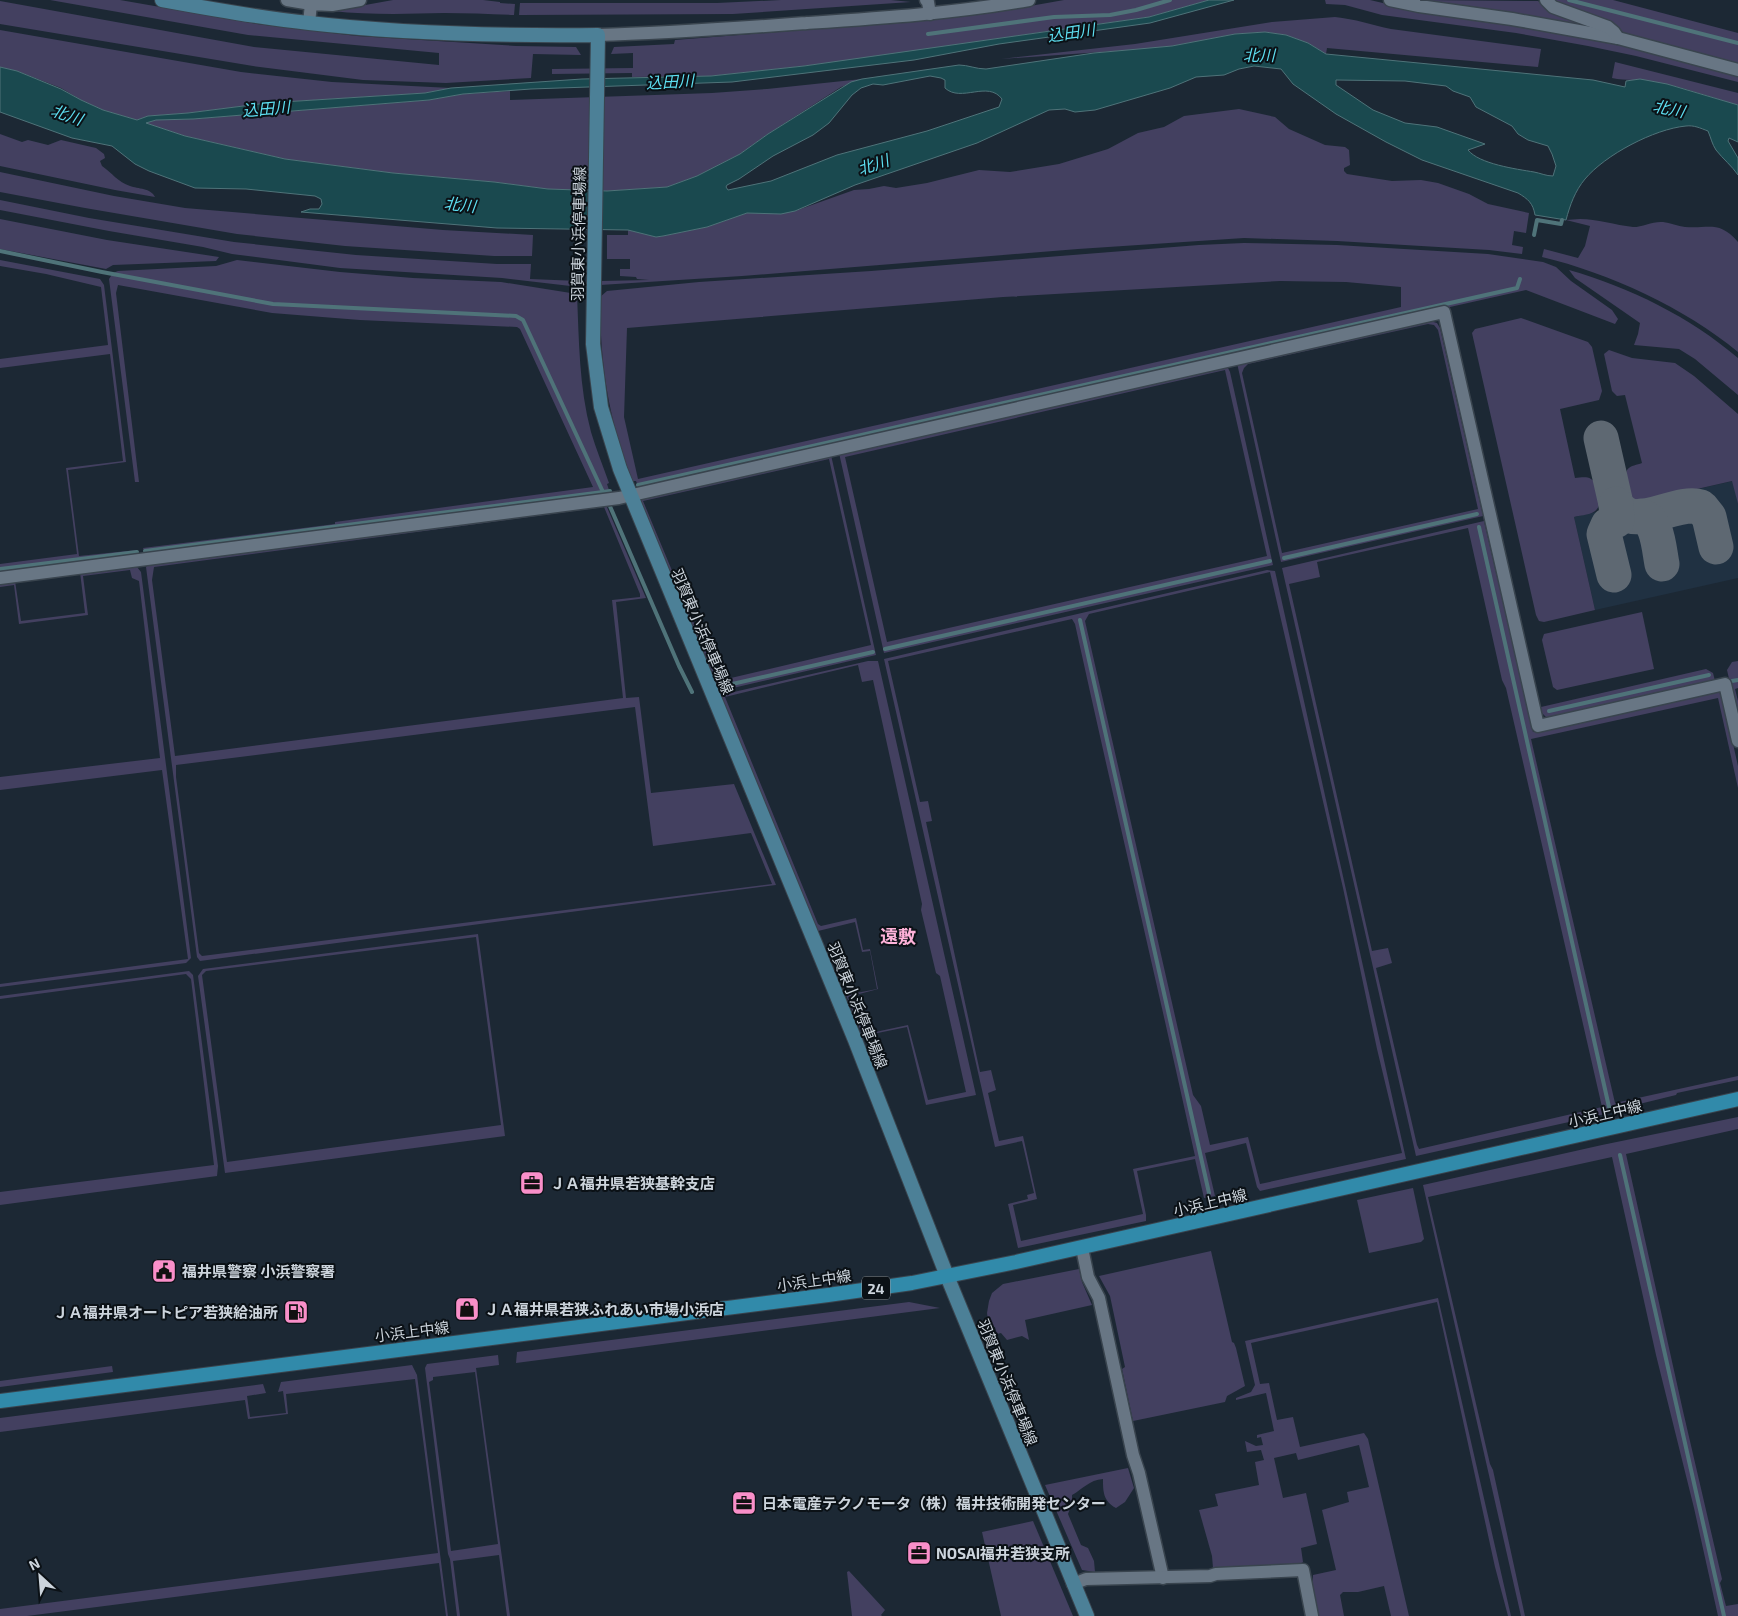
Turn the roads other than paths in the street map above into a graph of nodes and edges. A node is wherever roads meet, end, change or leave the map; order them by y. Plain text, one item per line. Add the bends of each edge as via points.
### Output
1 (162, 0) edge
2 (287, 0) edge
3 (360, 0) edge
4 (926, 0) edge
5 (1029, 0) edge
6 (1390, 0) edge
7 (1546, 0) edge
8 (311, 4) junction
9 (930, 14) junction
10 (309, 23) junction
11 (598, 35) junction
12 (1618, 38) junction
13 (1738, 70) edge
14 (630, 496) junction
15 (0, 578) edge
16 (1738, 741) edge
17 (1738, 1099) edge
18 (1082, 1248) junction
19 (947, 1276) junction
20 (0, 1402) edge
21 (1163, 1578) junction
22 (1073, 1584) junction
23 (1087, 1616) edge
24 (1312, 1616) edge

1 - 10 main road
2 - 8 street
3 - 8 street via 332,5
4 - 9 street
5 - 9 street
6 - 12 street
7 - 12 street via 1553,7 1608,27
8 - 10 street
9 - 11 street
10 - 11 main road via 500,36
11 - 14 main road, 羽賀東小浜停車場線 via 593,344 598,387 613,451
12 - 13 street
14 - 15 street
14 - 16 street via 1444,312 1538,726 1725,684
14 - 19 main road, 羽賀東小浜停車場線 via 855,1040
17 - 18 main road, 小浜上中線 / 24
18 - 19 main road, 小浜上中線 / 24
18 - 21 street via 1088,1277 1099,1298
19 - 20 main road, 小浜上中線 / 24 via 828,1296
19 - 22 main road, 羽賀東小浜停車場線
21 - 22 street via 1086,1579
21 - 24 street via 1303,1570
22 - 23 main road, 羽賀東小浜停車場線

